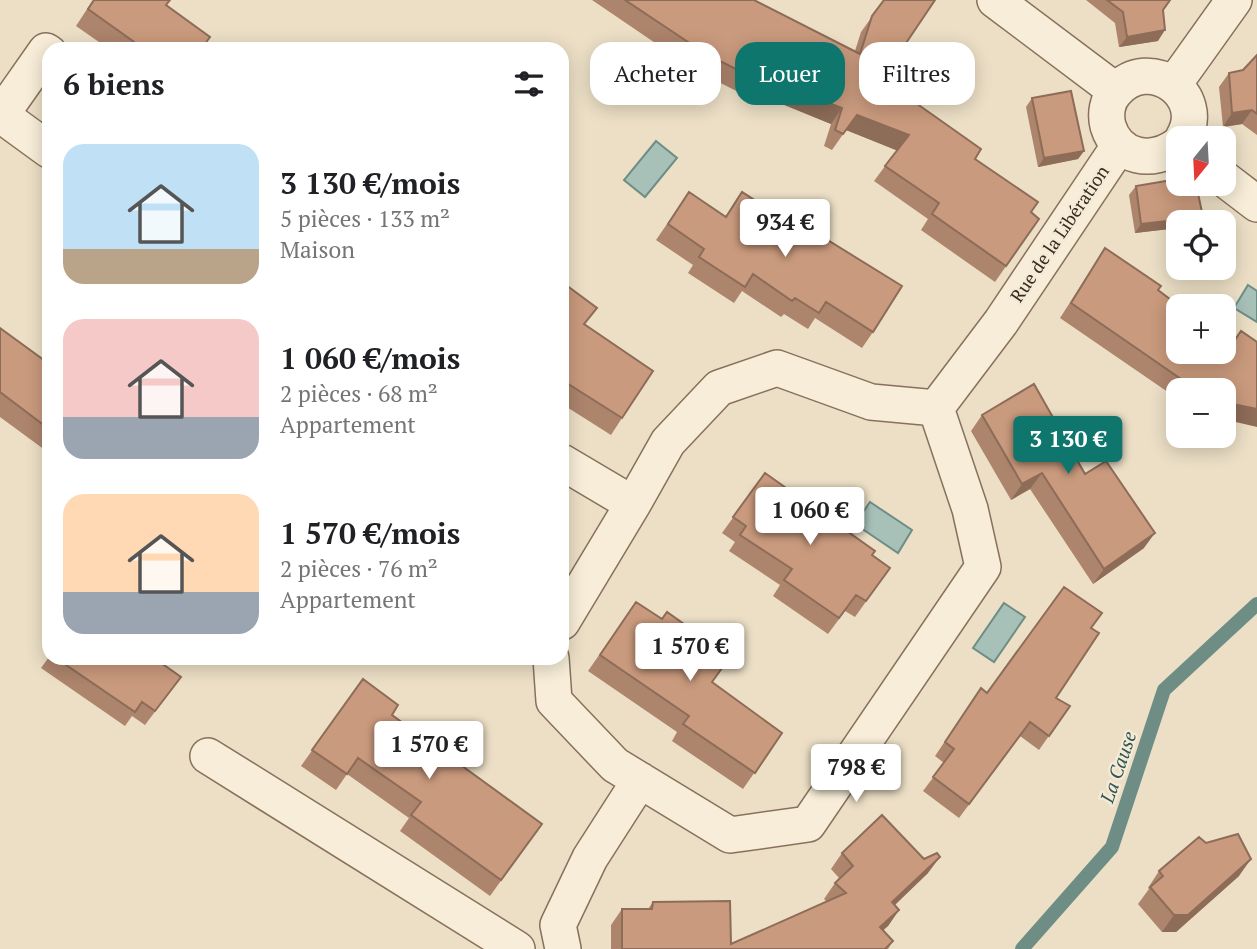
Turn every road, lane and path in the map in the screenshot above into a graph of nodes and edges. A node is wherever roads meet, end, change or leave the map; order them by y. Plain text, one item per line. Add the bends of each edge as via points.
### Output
1 (995, 0) edge
2 (1234, 0) edge
3 (42, 57) edge
4 (1174, 84) junction
5 (1116, 90) junction
6 (1187, 126) edge
7 (42, 145) edge
8 (1119, 146) junction
9 (1166, 151) edge
10 (1236, 188) edge
11 (1257, 204) edge
12 (936, 408) junction
13 (569, 466) edge
14 (633, 504) junction
15 (569, 610) edge
16 (551, 665) edge
17 (208, 756) dead end
18 (640, 780) junction
19 (517, 949) edge
20 (563, 949) edge

1 - 5 street
2 - 4 street
3 - 7 street via 1,115
4 - 5 street via 1148,75 1134,77
4 - 6 street via 1188,106
5 - 8 street, Rue de la Libération via 1107,107 1107,121
8 - 9 street, Rue de la Libération via 1143,157
8 - 12 street, Rue de la Libération via 1002,322
10 - 11 street
12 - 14 street via 871,402 777,368 719,388 668,442
12 - 18 street via 970,509 983,567 808,824 730,835
13 - 14 street
14 - 15 street
16 - 18 street via 554,701 615,765
17 - 19 street
18 - 20 street via 590,858 558,925

